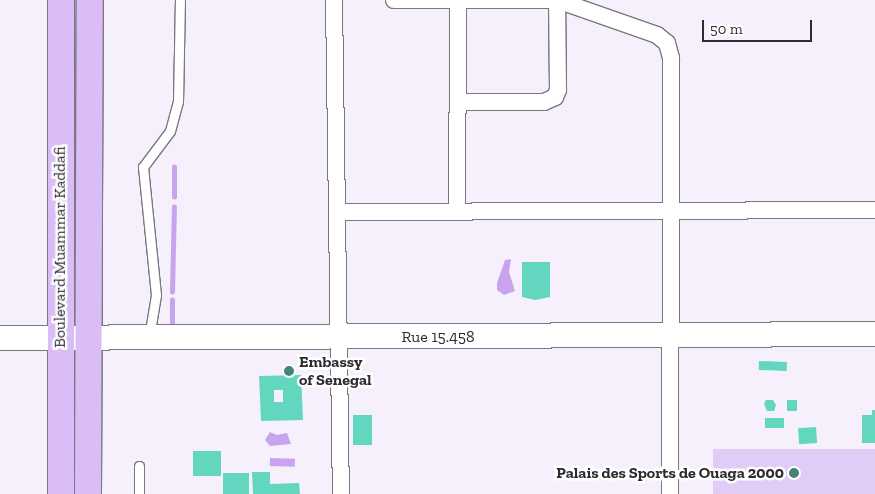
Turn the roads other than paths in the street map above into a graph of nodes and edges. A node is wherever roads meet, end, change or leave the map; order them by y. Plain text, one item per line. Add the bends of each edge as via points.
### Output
1 (61, 0) edge
2 (90, 0) edge
3 (180, 0) edge
4 (334, 0) edge
5 (394, 0) edge
6 (557, 0) edge
7 (458, 2) junction
8 (458, 102) junction
9 (875, 210) edge
10 (670, 211) junction
11 (338, 212) junction
12 (458, 212) junction
13 (875, 334) edge
14 (668, 335) junction
15 (60, 337) junction
16 (88, 337) junction
17 (149, 337) junction
18 (0, 338) edge
19 (339, 338) junction
20 (139, 466) dead end
21 (61, 494) edge
22 (88, 494) edge
23 (139, 494) edge
24 (341, 494) edge
25 (670, 494) edge

1 - 15 main road, Boulevard Muammar Kaddafi
2 - 16 main road, Boulevard Muammar Kaddafi
3 - 17 lane via 178,102 170,131 143,167 156,295
4 - 11 street
5 - 7 street
6 - 7 street
6 - 8 street via 558,90 555,97 544,102
6 - 10 street via 658,35 667,42 671,58
7 - 8 street
8 - 12 street
9 - 10 street
10 - 12 street
10 - 14 street
11 - 12 street
11 - 19 street
13 - 14 main road, Rue 15.458
14 - 19 main road, Rue 15.458
14 - 25 street
15 - 16 main road, Rue 15.458
15 - 18 main road, Rue 15.458
15 - 21 main road, Boulevard Muammar Kaddafi
16 - 17 main road, Rue 15.458
16 - 22 main road, Boulevard Muammar Kaddafi
17 - 19 main road, Rue 15.458
19 - 24 street
20 - 23 lane

